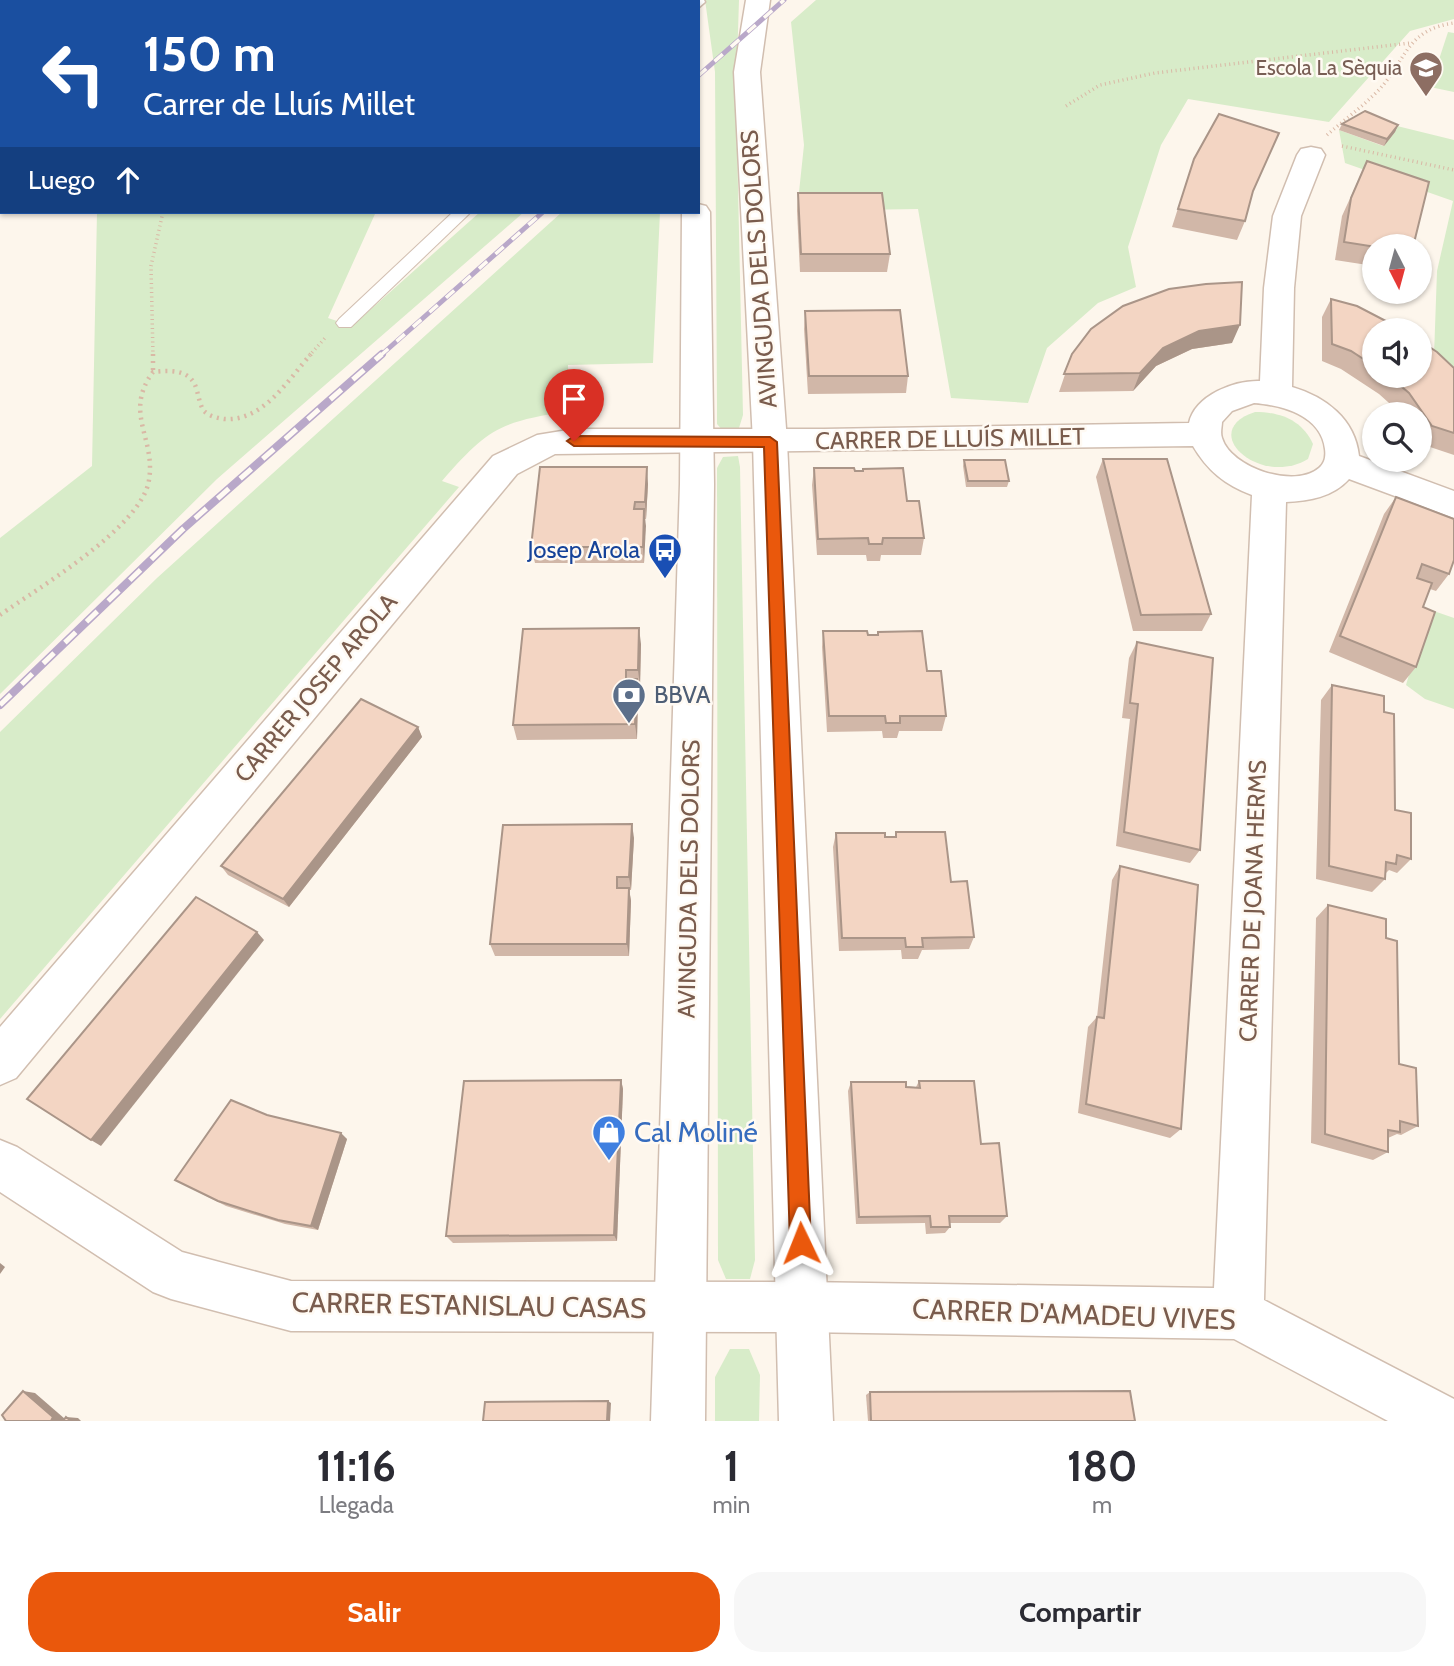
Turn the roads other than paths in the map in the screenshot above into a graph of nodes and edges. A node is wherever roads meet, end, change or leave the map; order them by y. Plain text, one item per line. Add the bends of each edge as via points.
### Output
1 (758, 0) edge
2 (1316, 148) road end
3 (461, 214) edge
4 (696, 214) edge
5 (345, 323) road end
6 (1276, 393) junction
7 (1203, 434) junction
8 (698, 441) junction
9 (770, 442) junction
10 (1342, 463) junction
11 (1269, 487) junction
12 (1454, 505) edge
13 (0, 1062) edge
14 (0, 1164) edge
15 (803, 1307) junction
16 (680, 1308) junction
17 (1238, 1314) junction
18 (678, 1421) edge
19 (806, 1421) edge
20 (1442, 1421) edge

1 - 9 street, AVINGUDA DELS DOLORS via 747,72
2 - 6 street via 1287,216 1279,288
3 - 5 lane
4 - 8 street, AVINGUDA DELS DOLORS
6 - 7 street via 1231,396 1214,405 1205,418
6 - 10 street via 1305,403 1329,420 1342,441
7 - 9 street, CARRER DE LLUÍS MILLET
7 - 11 street via 1208,448 1232,472
8 - 9 street, CARRER DE LLUÍS MILLET
8 - 13 street, CARRER JOSEP AROLA via 549,443 505,465
8 - 16 street, AVINGUDA DELS DOLORS
9 - 15 street, AVINGUDA DELS DOLORS
10 - 11 street via 1316,486
10 - 12 street
11 - 17 street, CARRER DE JOANA HERMS
14 - 16 street, CARRER ESTANISLAU CASAS via 172,1274 292,1306
15 - 16 street, CARRER D'AMADEU VIVES
15 - 17 street, CARRER D'AMADEU VIVES
15 - 19 street, AVINGUDA DELS DOLORS
16 - 18 street, AVINGUDA DELS DOLORS
17 - 20 street, CARRER D'AMADEU VIVES

